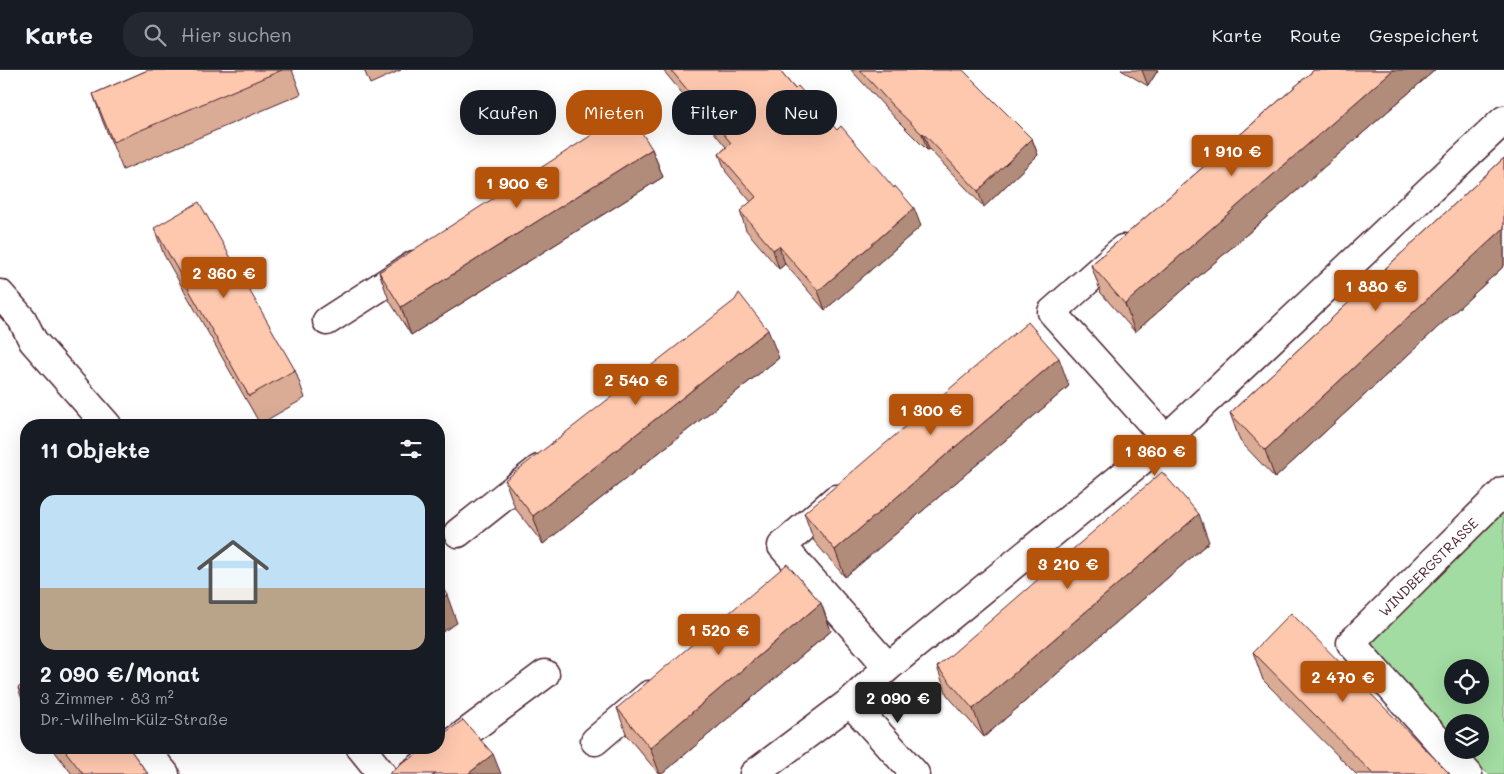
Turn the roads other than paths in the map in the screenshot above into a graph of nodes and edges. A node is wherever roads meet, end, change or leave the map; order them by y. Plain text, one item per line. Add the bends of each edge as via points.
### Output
1 (1504, 120) edge
2 (1141, 233) edge
3 (434, 252) edge
4 (0, 294) edge
5 (327, 321) dead end
6 (102, 419) edge
7 (1166, 439) junction
8 (558, 454) edge
9 (857, 481) edge
10 (1504, 491) edge
11 (458, 533) dead end
12 (888, 667) junction
13 (545, 674) dead end
14 (671, 677) edge
15 (850, 702) junction
16 (595, 741) dead end
17 (445, 749) edge
18 (148, 754) edge
19 (366, 754) edge
20 (438, 754) edge
21 (165, 774) edge
22 (382, 774) edge
23 (411, 774) edge
24 (754, 774) edge
25 (915, 774) edge
26 (1468, 774) edge

1 - 7 street
2 - 7 street via 1045,318
3 - 5 street
4 - 6 street via 22,319 33,341
7 - 12 street
8 - 11 street
9 - 12 street via 782,546 793,573
10 - 26 street, WINDBERGSTRASSE via 1351,643
12 - 15 street
13 - 17 street
14 - 16 street
15 - 24 street
15 - 25 street
18 - 21 street
19 - 22 street
20 - 23 street

